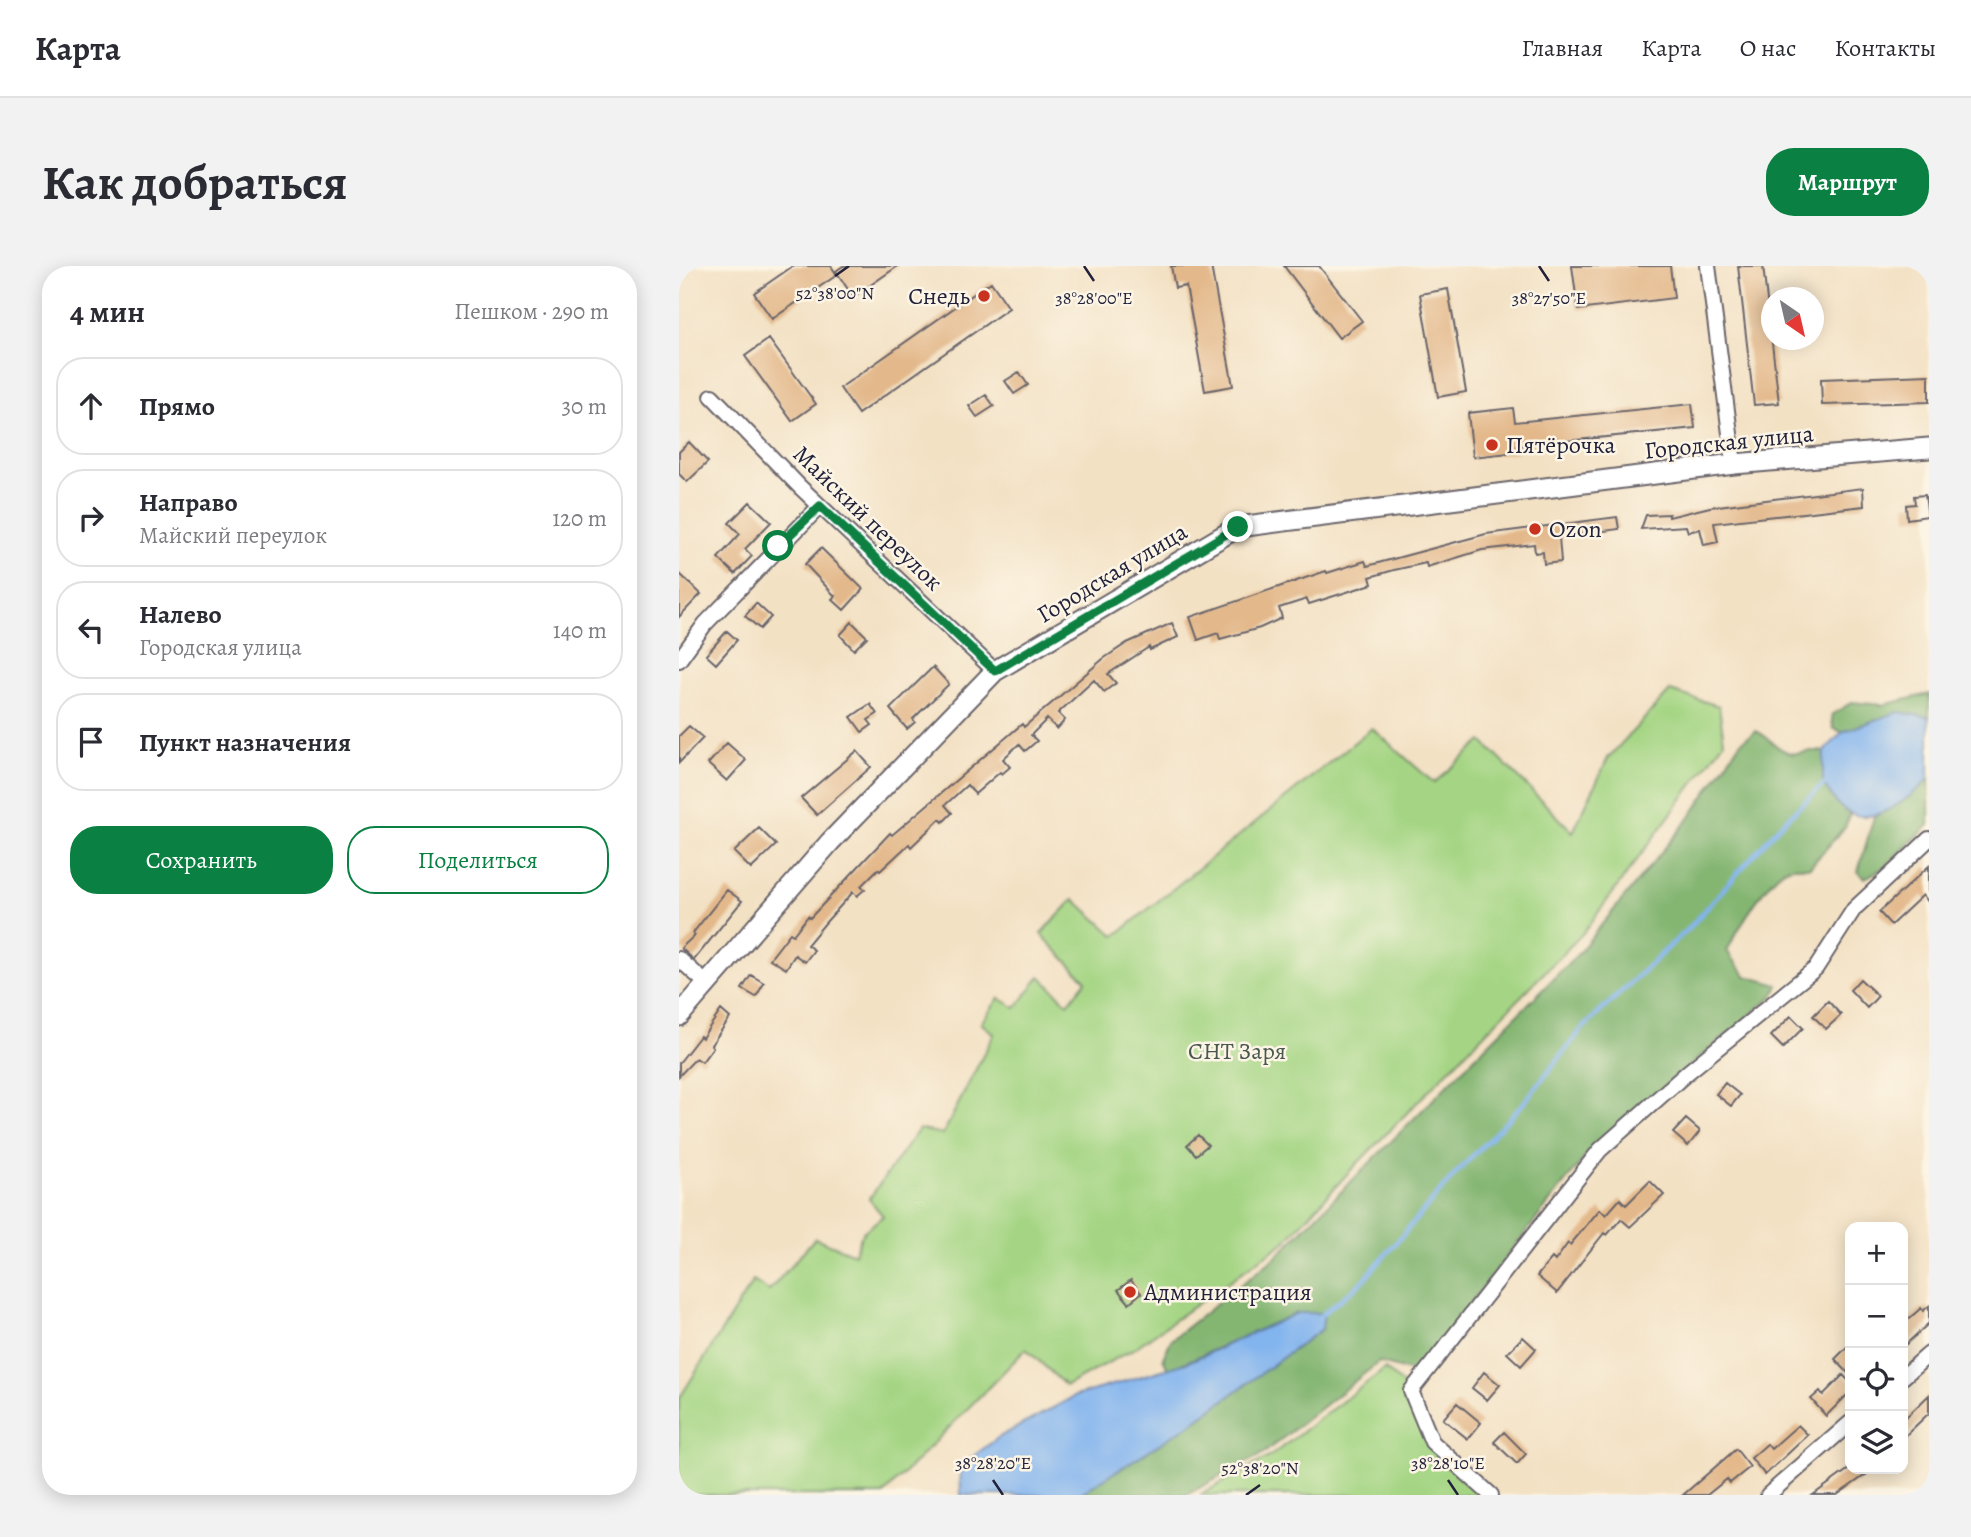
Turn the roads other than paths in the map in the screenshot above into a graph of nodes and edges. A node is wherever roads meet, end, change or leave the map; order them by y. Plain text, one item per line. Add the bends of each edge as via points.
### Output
1 (1708, 266) edge
2 (712, 396) dead end
3 (1929, 448) edge
4 (1734, 464) junction
5 (820, 506) junction
6 (679, 660) edge
7 (995, 671) junction
8 (1929, 839) edge
9 (679, 959) edge
10 (706, 983) junction
11 (679, 1016) edge
12 (1929, 1354) edge
13 (1908, 1373) edge
14 (1845, 1427) edge
15 (1491, 1495) edge
16 (1769, 1495) edge

1 - 4 street
2 - 5 street, Майский переулок
3 - 4 street, Городская улица
4 - 7 street, Городская улица via 1238,527
5 - 6 street via 705,624
5 - 7 street, Майский переулок
7 - 10 street, Городская улица via 830,842
8 - 15 street via 1854,909 1816,968 1599,1150 1411,1391 1432,1442
9 - 10 street
10 - 11 street, Городская улица
12 - 13 street
14 - 16 street

